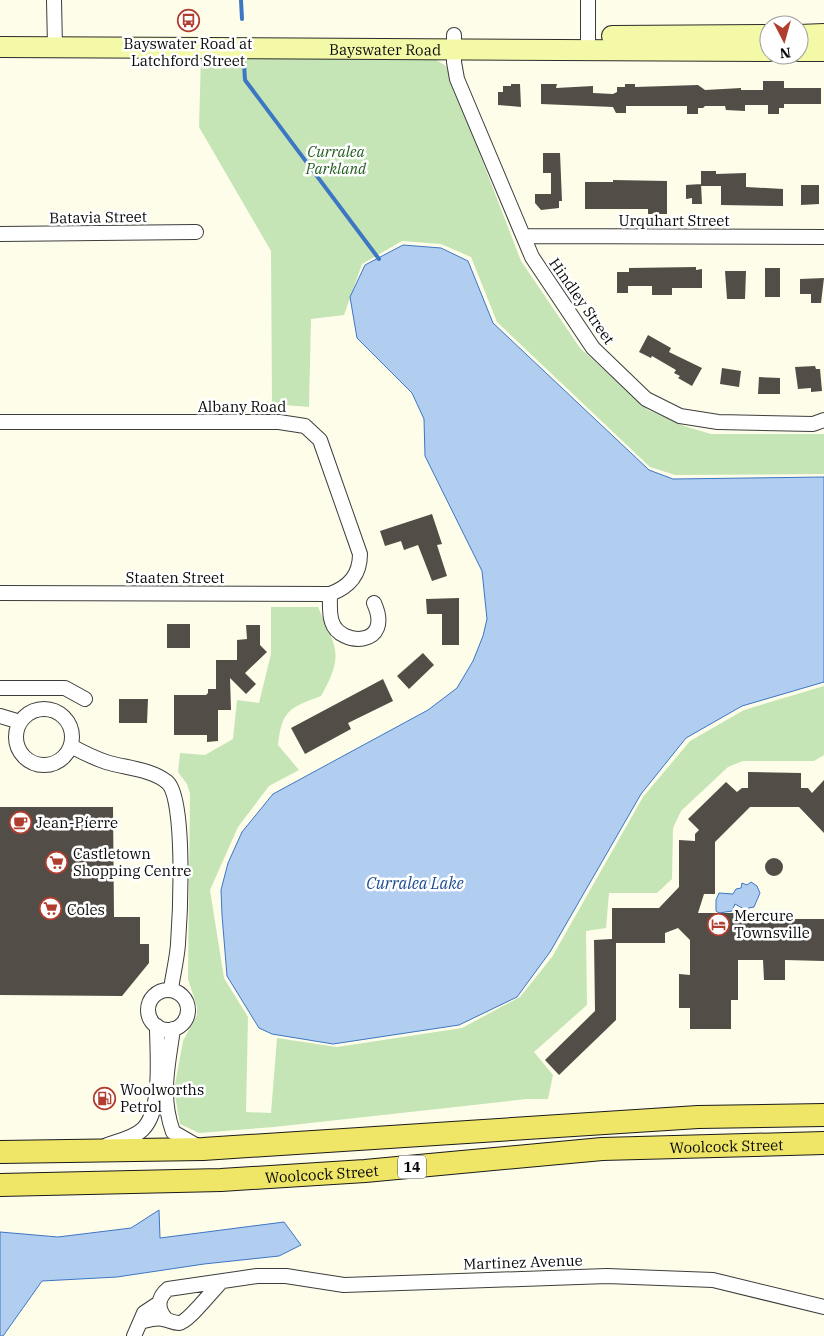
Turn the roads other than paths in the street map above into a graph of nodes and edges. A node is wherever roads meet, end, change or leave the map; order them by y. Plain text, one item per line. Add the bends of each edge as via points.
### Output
1 (54, 0) edge
2 (588, 0) edge
3 (824, 34) edge
4 (0, 35) edge
5 (759, 35) edge
6 (809, 35) edge
7 (54, 41) junction
8 (454, 42) junction
9 (588, 43) junction
10 (0, 47) edge
11 (759, 51) edge
12 (809, 51) edge
13 (824, 51) edge
14 (196, 232) dead end
15 (0, 234) edge
16 (524, 236) junction
17 (824, 237) edge
18 (824, 420) edge
19 (0, 422) edge
20 (348, 586) joint
21 (0, 593) edge
22 (330, 594) junction
23 (374, 603) dead end
24 (0, 688) edge
25 (84, 699) dead end
26 (0, 716) edge
27 (20, 722) junction
28 (71, 746) junction
29 (170, 989) junction
30 (157, 1026) junction
31 (173, 1029) junction
32 (824, 1115) edge
33 (824, 1143) edge
34 (203, 1149) junction
35 (0, 1152) edge
36 (88, 1152) junction
37 (0, 1185) edge
38 (221, 1282) junction
39 (180, 1286) junction
40 (159, 1303) junction
41 (824, 1307) edge
42 (195, 1309) junction
43 (166, 1319) junction
44 (140, 1322) junction
45 (134, 1336) edge

1 - 7 street
2 - 9 street
3 - 6 main road
4 - 7 main road, Bayswater Road
5 - 9 main road, Bayswater Road
7 - 8 main road, Bayswater Road
7 - 10 main road, Bayswater Road
8 - 9 main road, Bayswater Road
8 - 16 street, Hindley Street via 458,79
9 - 11 main road, Bayswater Road
12 - 13 main road
14 - 15 street, Batavia Street
16 - 17 street, Urquhart Street
16 - 18 street, Hindley Street via 532,257 593,348 646,399 680,416 718,422 813,424
19 - 20 street, Albany Road via 278,422 305,426 320,440 360,554 360,566
20 - 22 street, Staaten Street
21 - 22 street, Staaten Street
22 - 23 street via 332,623 341,634 357,640 370,636 378,628 380,616
24 - 25 street via 65,688
26 - 27 street
27 - 28 street via 33,711 54,711 63,716 70,726
27 - 28 street via 15,738 18,749 29,761 38,765 51,764 60,760
28 - 29 street via 104,761 168,782 179,811 180,871 178,945
29 - 30 street via 158,992 150,1001 148,1013
29 - 31 street via 183,996 189,1008 185,1022
30 - 31 street
30 - 36 street via 155,1097 148,1122 131,1136
31 - 34 street via 166,1111 173,1132
32 - 34 main road, Woolcock Street / 14 via 698,1117
33 - 37 main road, Woolcock Street / 14 via 602,1149 365,1171 221,1180
34 - 36 main road, Woolcock Street / 14
35 - 36 main road, Woolcock Street / 14
38 - 39 street, Martinez Avenue
38 - 41 street, Martinez Avenue via 257,1276 286,1276 344,1285 661,1277 712,1280
38 - 42 street
39 - 40 street, Martinez Avenue via 168,1289
39 - 42 street via 191,1292
40 - 43 street
40 - 44 street, Martinez Avenue via 150,1307
42 - 43 street via 183,1322
43 - 44 street
44 - 45 street, Martinez Avenue

